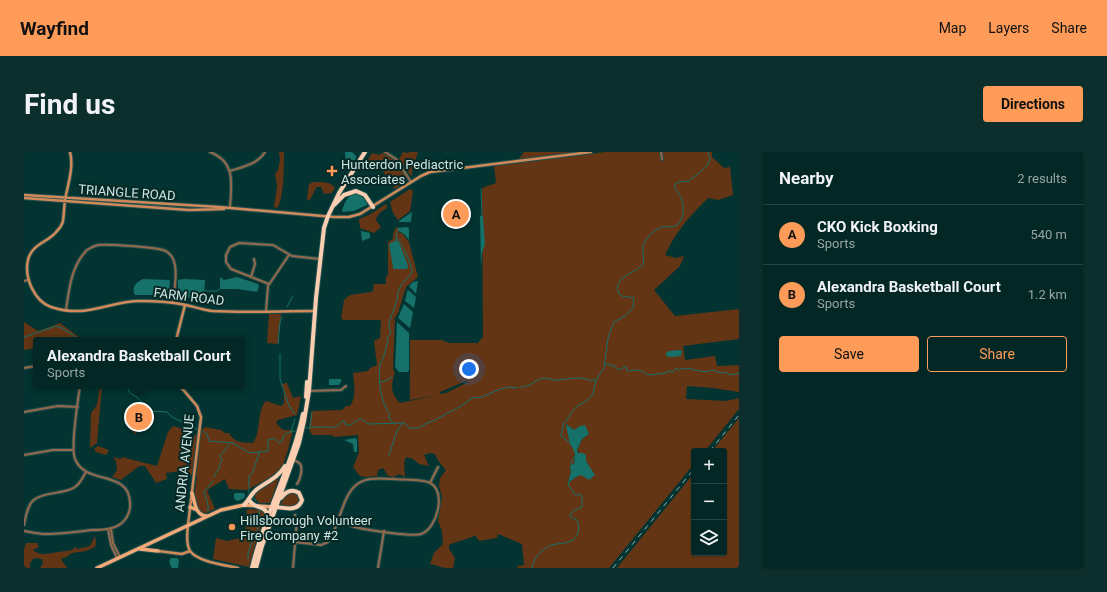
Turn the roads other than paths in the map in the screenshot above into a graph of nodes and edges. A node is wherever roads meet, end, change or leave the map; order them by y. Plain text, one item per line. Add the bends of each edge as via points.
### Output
1 (70, 152) edge
2 (210, 152) edge
3 (265, 152) edge
4 (385, 152) edge
5 (591, 152) edge
6 (661, 152) edge
7 (363, 153) edge
8 (662, 159) dead end
9 (230, 171) junction
10 (412, 182) junction
11 (24, 195) edge
12 (24, 198) edge
13 (66, 198) junction
14 (65, 202) junction
15 (373, 207) junction
16 (229, 208) junction
17 (331, 208) junction
18 (328, 216) junction
19 (289, 255) junction
20 (320, 259) junction
21 (254, 260) dead end
22 (251, 277) junction
23 (28, 280) junction
24 (24, 281) edge
25 (269, 284) junction
26 (173, 303) junction
27 (186, 305) junction
28 (66, 310) junction
29 (266, 311) junction
30 (315, 312) junction
31 (177, 337) edge
32 (312, 344) junction
33 (346, 386) dead end
34 (80, 389) edge
35 (183, 389) edge
36 (309, 391) junction
37 (78, 407) junction
38 (24, 412) edge
39 (73, 450) junction
40 (24, 455) edge
41 (291, 460) junction
42 (438, 466) dead end
43 (86, 472) junction
44 (430, 482) junction
45 (297, 484) dead end
46 (192, 493) junction
47 (249, 500) junction
48 (244, 505) junction
49 (253, 505) junction
50 (275, 506) junction
51 (190, 507) junction
52 (197, 510) junction
53 (210, 515) junction
54 (295, 515) dead end
55 (267, 521) junction
56 (338, 521) junction
57 (188, 525) junction
58 (24, 526) edge
59 (109, 529) junction
60 (24, 531) edge
61 (384, 532) junction
62 (295, 542) junction
63 (136, 550) junction
64 (158, 551) joint
65 (190, 551) junction
66 (118, 558) junction
67 (97, 568) edge
68 (238, 568) edge
69 (252, 568) edge
70 (256, 568) edge
71 (293, 568) edge
72 (378, 568) edge

1 - 13 street via 72,165
2 - 9 street via 224,161
3 - 9 street via 256,161
4 - 10 street via 396,159
5 - 10 street, TRIANGLE ROAD via 434,171
6 - 8 street
7 - 17 highway
9 - 16 street via 232,180
10 - 15 street, TRIANGLE ROAD
11 - 13 street, TRIANGLE ROAD
12 - 14 street, TRIANGLE ROAD
13 - 14 street
13 - 16 street, TRIANGLE ROAD
14 - 16 street, TRIANGLE ROAD via 189,210
14 - 23 street via 59,230 38,244 29,256
15 - 17 highway via 365,195 356,191 344,194
15 - 18 street, TRIANGLE ROAD via 355,216
16 - 18 street, TRIANGLE ROAD
17 - 18 highway
18 - 20 highway
19 - 20 street
19 - 22 street via 273,245 242,242 232,245 226,255 228,266 233,271
19 - 25 street
20 - 30 highway
21 - 22 street
22 - 25 street
23 - 24 street
23 - 28 street, FARM ROAD via 42,301 50,307
25 - 29 street
26 - 27 street, FARM ROAD
26 - 28 street, FARM ROAD via 133,301 95,310
26 - 28 street via 175,266 173,258 167,252 158,249 100,245 87,251 75,269
27 - 29 street, FARM ROAD via 212,311
27 - 31 street
29 - 30 street, FARM ROAD
30 - 32 highway
32 - 36 highway
32 - 41 highway via 304,410
33 - 36 street via 341,390
34 - 37 street
35 - 46 street, ANDRIA AVENUE via 197,406 201,417
36 - 41 highway via 302,432
37 - 38 street via 58,406
37 - 39 street
39 - 40 street via 53,450
39 - 43 street via 78,464
41 - 45 street via 300,463 301,466 300,481
41 - 47 highway via 280,473 254,491
41 - 50 highway
42 - 44 street
43 - 58 street via 72,489 34,499 28,507
43 - 59 street via 117,481 128,494 128,516 119,525
44 - 56 street via 375,478 366,480 350,492
44 - 61 street via 439,495 435,518 430,528 425,533 415,536
46 - 51 street, ANDRIA AVENUE
46 - 52 main road
47 - 48 highway
47 - 49 highway
48 - 49 main road
48 - 53 main road
49 - 50 main road
49 - 55 highway via 266,511
50 - 50 highway via 289,491 297,492 301,498 301,502 295,508
50 - 55 highway
50 - 70 highway
51 - 52 main road
51 - 57 street, ANDRIA AVENUE
52 - 53 main road via 201,515
53 - 57 main road
54 - 62 street
55 - 69 highway
56 - 61 street via 357,528
56 - 62 street via 326,544
57 - 63 main road
57 - 65 street, ANDRIA AVENUE via 187,541
59 - 60 street via 46,534
59 - 66 street
61 - 72 street
62 - 71 street
63 - 64 main road
63 - 66 main road
64 - 65 street via 182,554
65 - 68 street via 201,559
66 - 67 main road

